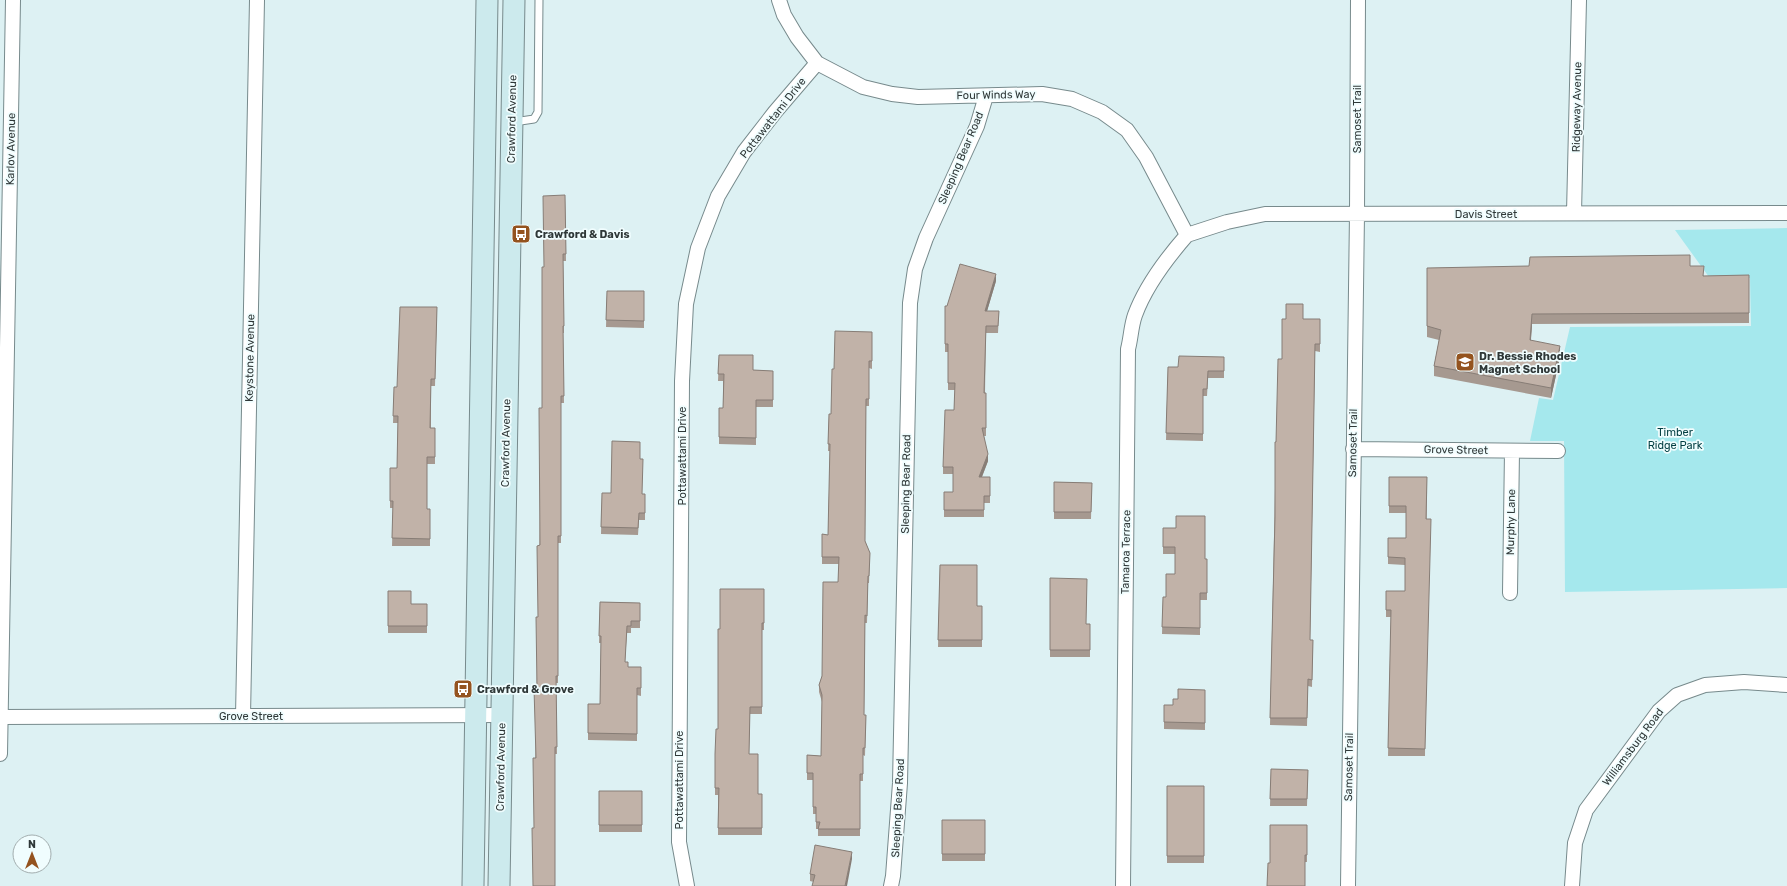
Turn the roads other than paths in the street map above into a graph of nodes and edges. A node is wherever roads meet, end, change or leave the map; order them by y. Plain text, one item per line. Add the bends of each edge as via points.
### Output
1 (13, 0) edge
2 (257, 0) edge
3 (487, 0) edge
4 (514, 0) edge
5 (540, 0) edge
6 (779, 0) edge
7 (1358, 0) edge
8 (1579, 0) edge
9 (817, 63) junction
10 (986, 96) junction
11 (512, 122) junction
12 (1787, 212) edge
13 (1574, 213) junction
14 (1357, 214) junction
15 (483, 228) junction
16 (510, 228) junction
17 (1187, 235) junction
18 (1353, 448) junction
19 (1512, 451) junction
20 (1558, 451) dead end
21 (1510, 593) dead end
22 (1787, 685) edge
23 (475, 715) junction
24 (502, 715) junction
25 (243, 716) junction
26 (0, 717) edge
27 (0, 754) edge
28 (473, 886) edge
29 (499, 886) edge
30 (687, 886) edge
31 (891, 886) edge
32 (1123, 886) edge
33 (1348, 886) edge
34 (1572, 886) edge

1 - 26 street, Karlov Avenue
2 - 25 street, Keystone Avenue
3 - 15 main road
4 - 11 main road, Crawford Avenue
5 - 11 lane via 538,112 534,119
6 - 9 street, Four Winds Way via 784,15 797,37
7 - 14 street, Samoset Trail
8 - 13 street, Ridgeway Avenue
9 - 10 street, Four Winds Way via 863,87 892,94 918,97
9 - 30 street, Pottawattami Drive via 744,152 718,196 698,248 686,304 682,381 679,842
10 - 17 street, Four Winds Way via 1042,94 1072,99 1102,112 1127,130 1146,157
10 - 31 street, Sleeping Bear Road via 977,126 926,238 916,269 910,303 900,783
11 - 16 main road, Crawford Avenue
12 - 13 street, Davis Street
13 - 14 street, Davis Street
14 - 17 street, Davis Street via 1265,214 1227,222
14 - 18 street, Samoset Trail
15 - 16 street
15 - 23 main road
16 - 24 main road, Crawford Avenue
17 - 32 street, Tamaroa Terrace via 1165,260 1147,289 1135,316 1128,349
18 - 19 street, Grove Street
18 - 33 street, Samoset Trail
19 - 20 street, Grove Street
19 - 21 street, Murphy Lane
22 - 34 street, Williamsburg Road via 1744,682 1706,685 1677,695 1659,711 1586,810 1574,843
23 - 24 street, Grove Street
23 - 25 street, Grove Street
23 - 28 main road
24 - 29 main road, Crawford Avenue
25 - 26 street, Grove Street
26 - 27 street, Karlov Avenue

